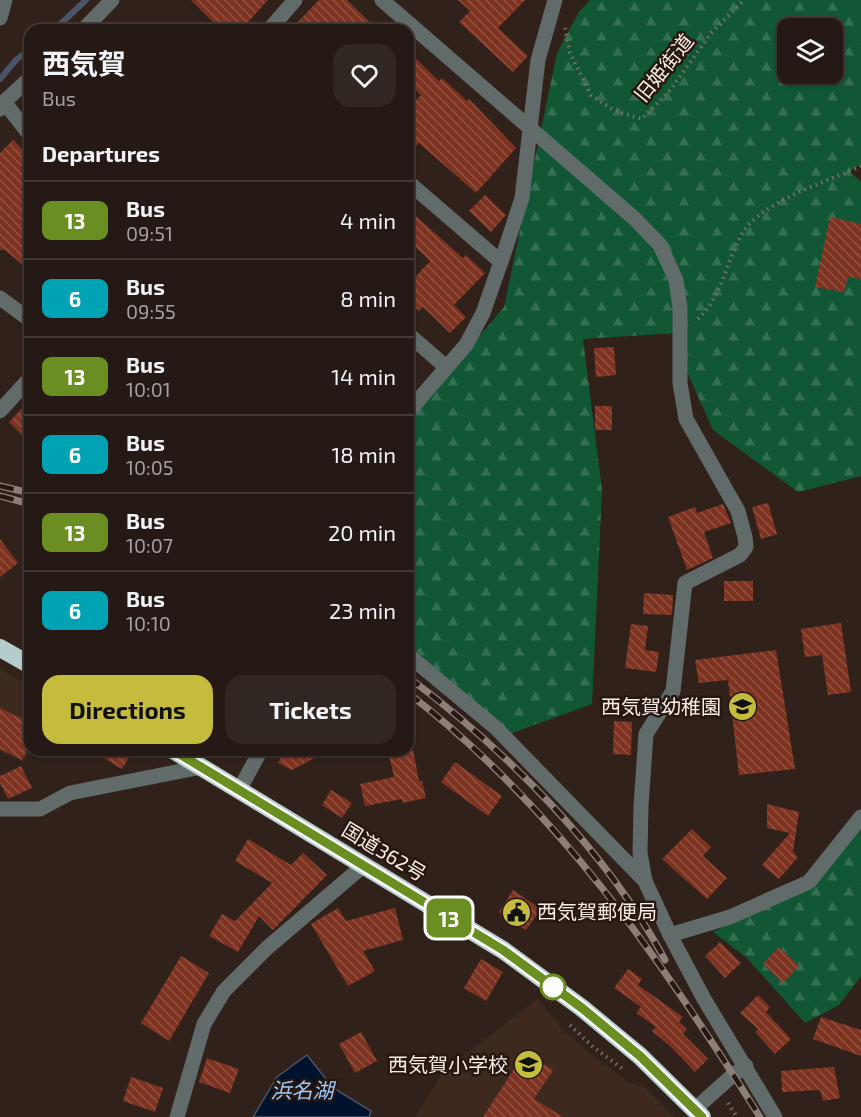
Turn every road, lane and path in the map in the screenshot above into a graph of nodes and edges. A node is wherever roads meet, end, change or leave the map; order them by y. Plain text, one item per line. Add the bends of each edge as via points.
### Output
1 (6, 0) edge
2 (112, 0) edge
3 (295, 0) edge
4 (382, 0) edge
5 (555, 0) edge
6 (744, 0) edge
7 (0, 18) edge
8 (563, 22) dead end
9 (89, 24) edge
10 (274, 24) edge
11 (410, 24) edge
12 (414, 28) edge
13 (24, 84) edge
14 (2, 106) edge
15 (24, 129) edge
16 (531, 129) junction
17 (861, 166) edge
18 (414, 187) edge
19 (501, 262) junction
20 (0, 298) edge
21 (24, 312) edge
22 (680, 336) junction
23 (414, 339) edge
24 (446, 367) junction
25 (24, 385) edge
26 (414, 405) edge
27 (0, 411) edge
28 (0, 648) edge
29 (414, 660) edge
30 (24, 662) edge
31 (183, 756) edge
32 (258, 756) edge
33 (202, 767) junction
34 (239, 790) junction
35 (0, 809) edge
36 (861, 817) edge
37 (363, 866) junction
38 (645, 881) junction
39 (670, 935) junction
40 (746, 1066) junction
41 (725, 1099) dead end
42 (698, 1113) edge
43 (177, 1117) edge
44 (737, 1117) edge
45 (775, 1117) edge

1 - 7 street
2 - 9 street
3 - 10 street
4 - 11 street
5 - 16 street via 538,60
6 - 8 path, 旧姫街道 via 711,33 671,89 642,119 615,111 591,95 570,54
12 - 16 street
13 - 14 street
14 - 15 street
16 - 19 street via 522,198
16 - 22 street via 660,245 676,279
17 - 22 path via 765,210 743,232 709,309
18 - 19 street
19 - 24 street via 483,313 466,345
20 - 21 street
22 - 38 street via 680,383 686,419 738,511 746,548 740,555 686,583 673,691 646,734 640,853
23 - 24 street
24 - 26 street
25 - 27 street
28 - 30 highway
29 - 38 street via 496,728
31 - 33 highway, 国道362号
32 - 34 street
33 - 34 highway, 国道362号
33 - 35 street via 70,792 40,809
34 - 37 highway, 国道362号
36 - 39 street via 809,882 730,917
37 - 42 highway, 国道362号 via 503,950 582,1008 640,1056
37 - 43 street via 267,948 224,991 204,1024
38 - 39 street
39 - 40 street
40 - 42 street
40 - 45 street
41 - 44 path

